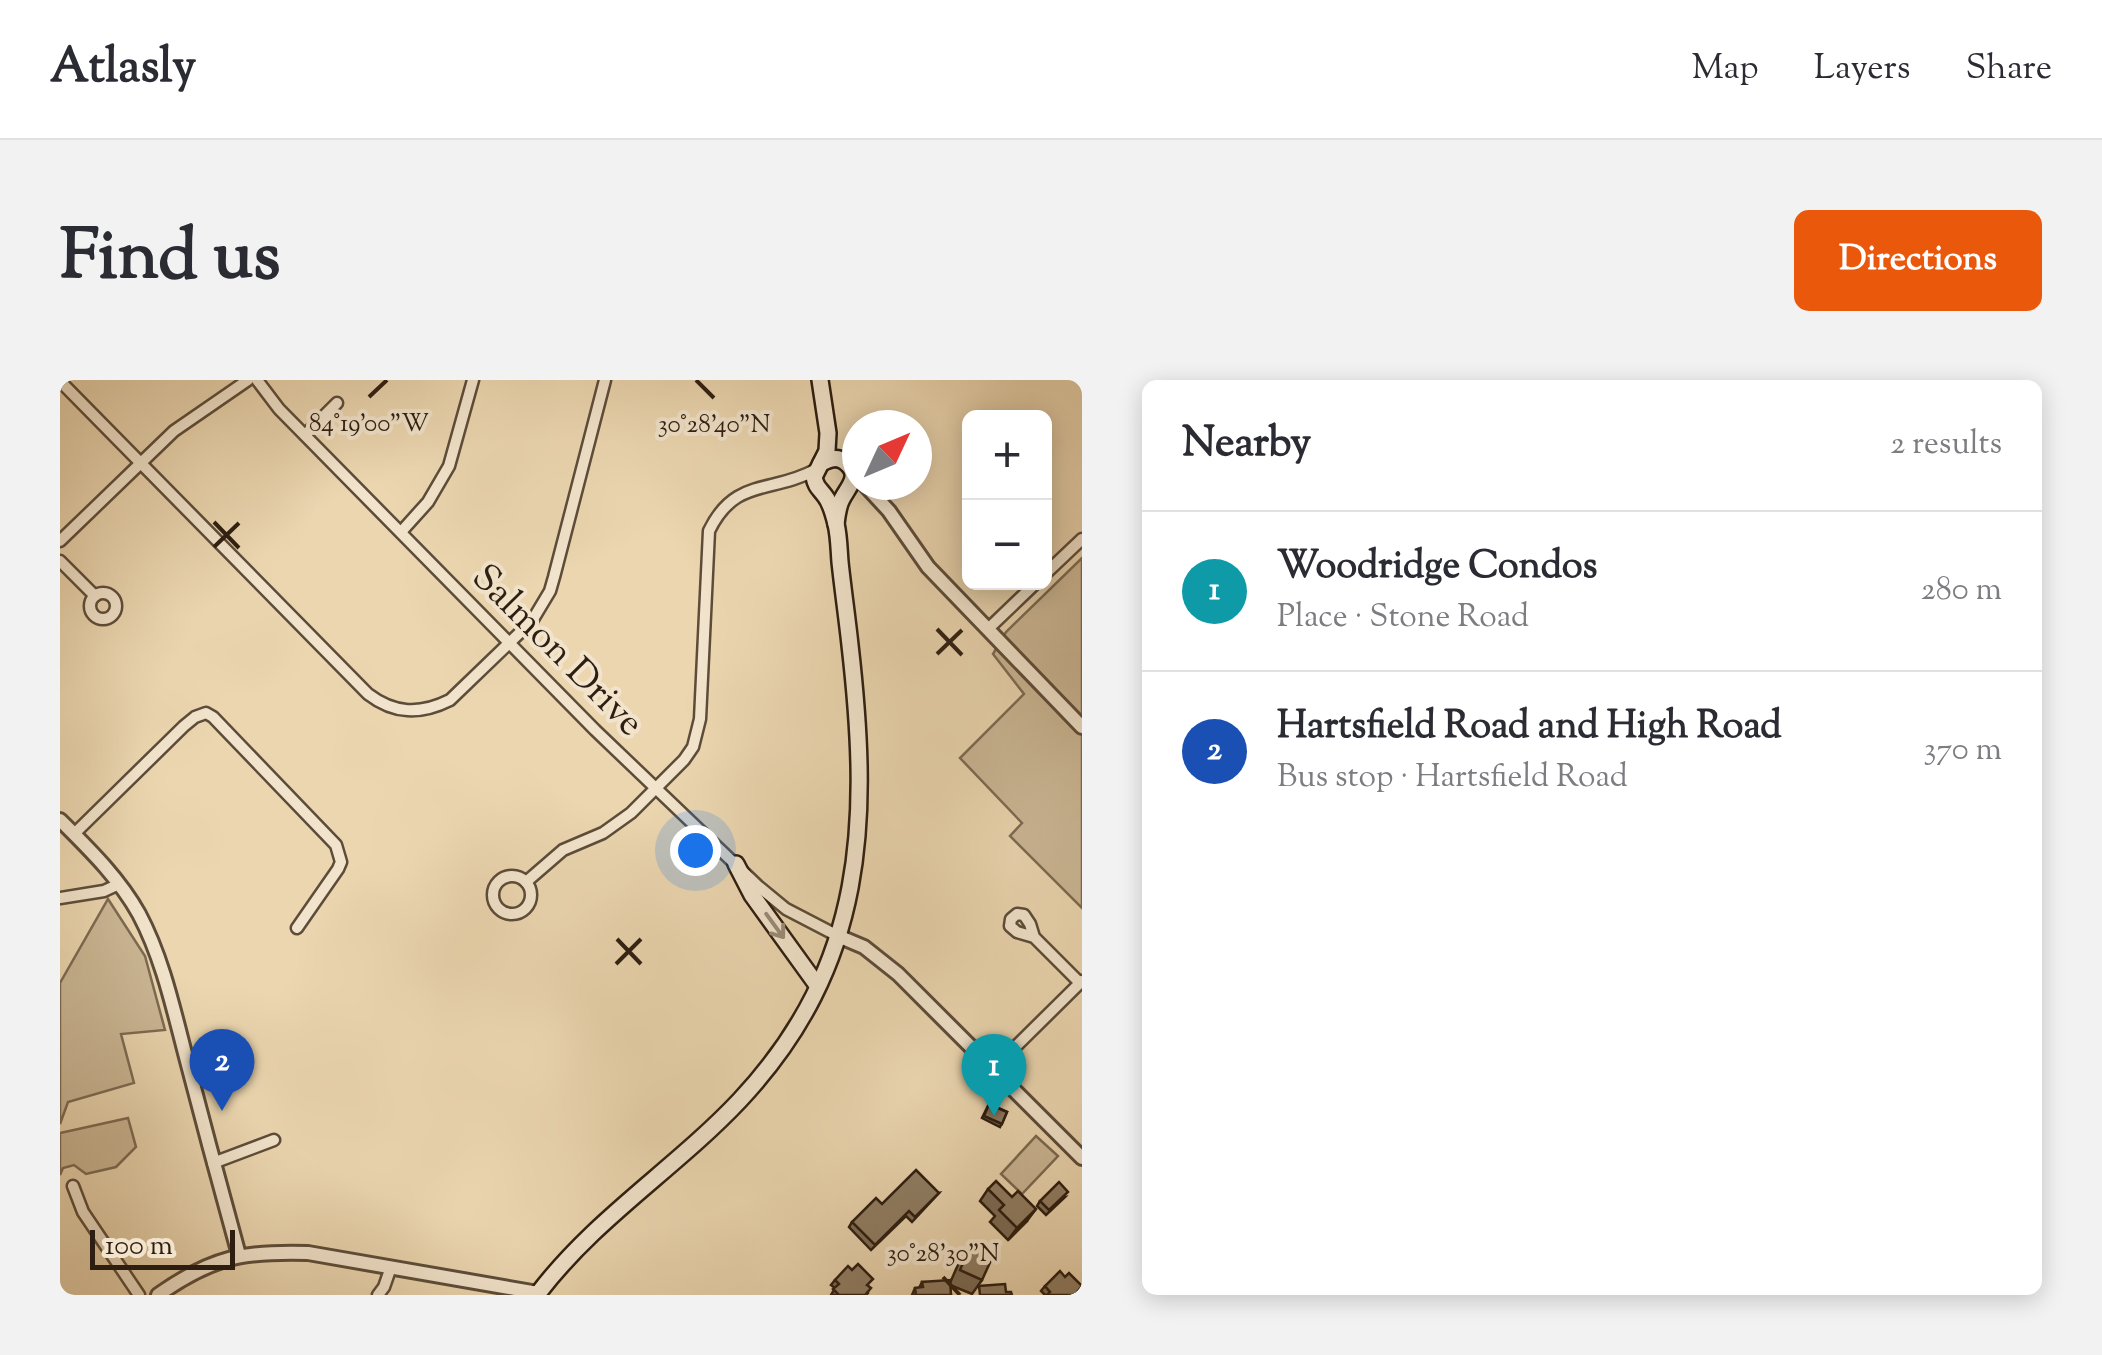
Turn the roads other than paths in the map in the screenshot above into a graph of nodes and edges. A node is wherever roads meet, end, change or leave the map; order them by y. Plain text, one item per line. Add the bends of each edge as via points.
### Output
1 (248, 380) edge
2 (257, 380) edge
3 (473, 380) edge
4 (604, 380) edge
5 (820, 380) edge
6 (60, 381) edge
7 (337, 404) dead end
8 (828, 434) junction
9 (305, 435) junction
10 (840, 459) joint
11 (141, 463) junction
12 (818, 466) junction
13 (790, 482) junction
14 (842, 491) edge
15 (821, 492) junction
16 (845, 500) edge
17 (881, 500) edge
18 (836, 525) junction
19 (401, 532) junction
20 (1082, 539) edge
21 (60, 541) edge
22 (60, 561) edge
23 (1052, 567) edge
24 (1028, 590) edge
25 (95, 596) dead end
26 (988, 629) junction
27 (509, 643) junction
28 (1082, 726) edge
29 (656, 788) junction
30 (60, 820) edge
31 (74, 834) junction
32 (736, 864) junction
33 (526, 882) dead end
34 (119, 884) junction
35 (60, 898) edge
36 (297, 928) dead end
37 (838, 936) junction
38 (1034, 936) dead end
39 (1081, 982) edge
40 (817, 985) junction
41 (993, 1068) junction
42 (274, 1140) dead end
43 (1082, 1158) edge
44 (213, 1162) junction
45 (73, 1186) dead end
46 (238, 1255) junction
47 (391, 1267) junction
48 (538, 1294) edge
49 (140, 1295) edge
50 (158, 1295) edge
51 (378, 1295) edge

1 - 11 street
2 - 9 street, Salmon Drive
3 - 19 street via 449,466
4 - 27 street via 550,592
5 - 8 main road
6 - 11 street
7 - 9 street
8 - 10 main road
8 - 12 main road
9 - 19 street, Salmon Drive
10 - 12 main road
11 - 21 street
11 - 27 street via 381,704 435,708
12 - 13 street
12 - 15 main road via 814,477
13 - 15 street
13 - 29 street via 739,494 709,531 700,719 693,747
14 - 15 main road via 834,498
15 - 18 main road
16 - 18 main road
17 - 26 street via 917,554
18 - 37 main road via 860,796 855,865
19 - 27 street, Salmon Drive
20 - 23 street
22 - 25 street
24 - 26 street
26 - 28 street
27 - 29 street, Salmon Drive
29 - 32 street, Salmon Drive
29 - 33 street via 616,824 563,850
30 - 31 street
31 - 34 street
31 - 36 street via 164,744 206,713 341,854 338,870
32 - 37 street, Salmon Drive via 786,910
32 -> 40 main road
34 - 35 street
34 - 44 street via 160,966
37 - 40 main road
37 - 41 street via 882,959
38 - 39 street
39 - 41 street
40 - 48 main road via 762,1076 576,1248
41 - 43 street
42 - 44 street
44 - 46 street
45 - 49 street via 82,1212
46 - 47 street via 308,1252
46 - 50 street
47 - 48 street
47 - 51 street

